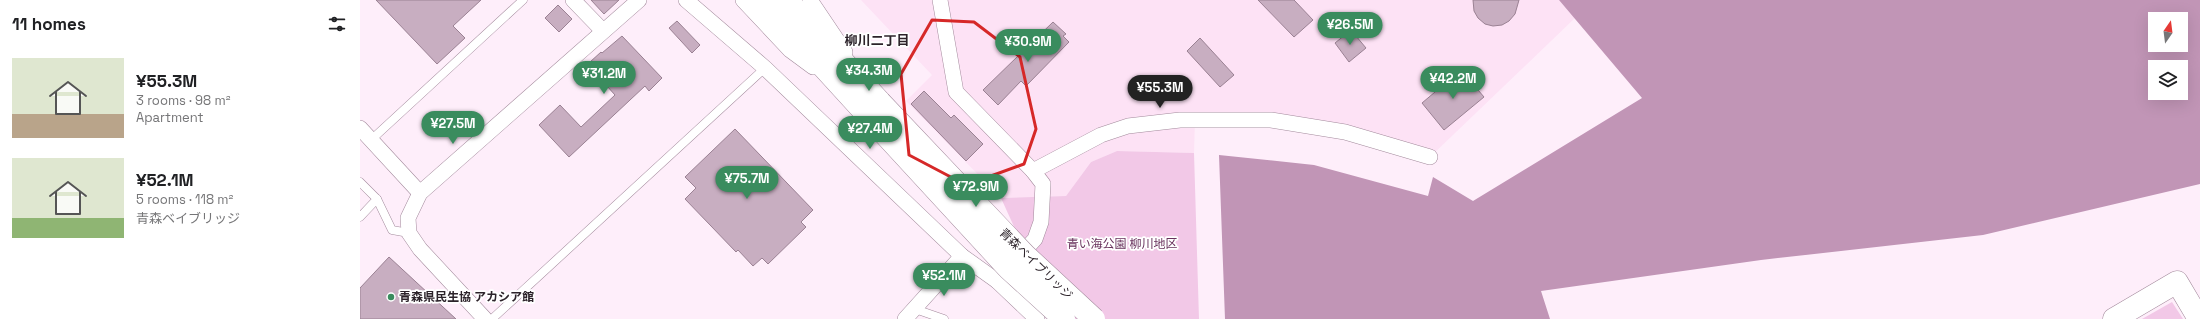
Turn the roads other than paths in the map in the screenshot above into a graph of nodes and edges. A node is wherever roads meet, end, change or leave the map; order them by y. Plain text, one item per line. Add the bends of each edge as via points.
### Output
1 (523, 0) edge
2 (573, 0) edge
3 (639, 0) edge
4 (686, 0) edge
5 (743, 0) edge
6 (762, 0) edge
7 (787, 0) edge
8 (810, 0) edge
9 (940, 0) edge
10 (603, 31) junction
11 (765, 68) junction
12 (844, 90) junction
13 (872, 102) junction
14 (360, 128) edge
15 (371, 140) junction
16 (1430, 157) dead end
17 (1033, 171) junction
18 (360, 182) edge
19 (420, 193) junction
20 (377, 199) junction
21 (360, 217) edge
22 (409, 233) junction
23 (962, 256) junction
24 (997, 281) junction
25 (910, 314) edge
26 (485, 319) edge
27 (492, 319) edge
28 (944, 319) edge
29 (1037, 319) edge
30 (1064, 319) edge
31 (1094, 319) edge
32 (2114, 319) edge
33 (2200, 319) edge

1 - 15 lane
2 - 10 street
3 - 10 street
4 - 11 street
5 - 12 street via 790,50
6 - 12 street
7 - 13 street
8 - 13 street
9 - 17 street via 956,92
10 - 19 street
11 - 23 street
11 - 27 lane
12 - 13 street
13 - 30 street, 青森ベイブリッジ, bridge via 1008,268
13 - 31 street, 青森ベイブリッジ, bridge via 1025,255
14 - 15 street
15 - 19 street
16 - 17 street via 1345,132 1271,120 1180,120 1128,126 1100,135
17 - 24 street via 1044,184 1041,222 1035,239
18 - 20 lane
19 - 22 street via 408,218
20 - 21 lane
20 - 22 lane via 392,230
22 - 26 street via 420,249
23 - 24 street
23 - 25 street
24 - 29 street
25 - 28 lane
32 - 33 street via 2177,282

